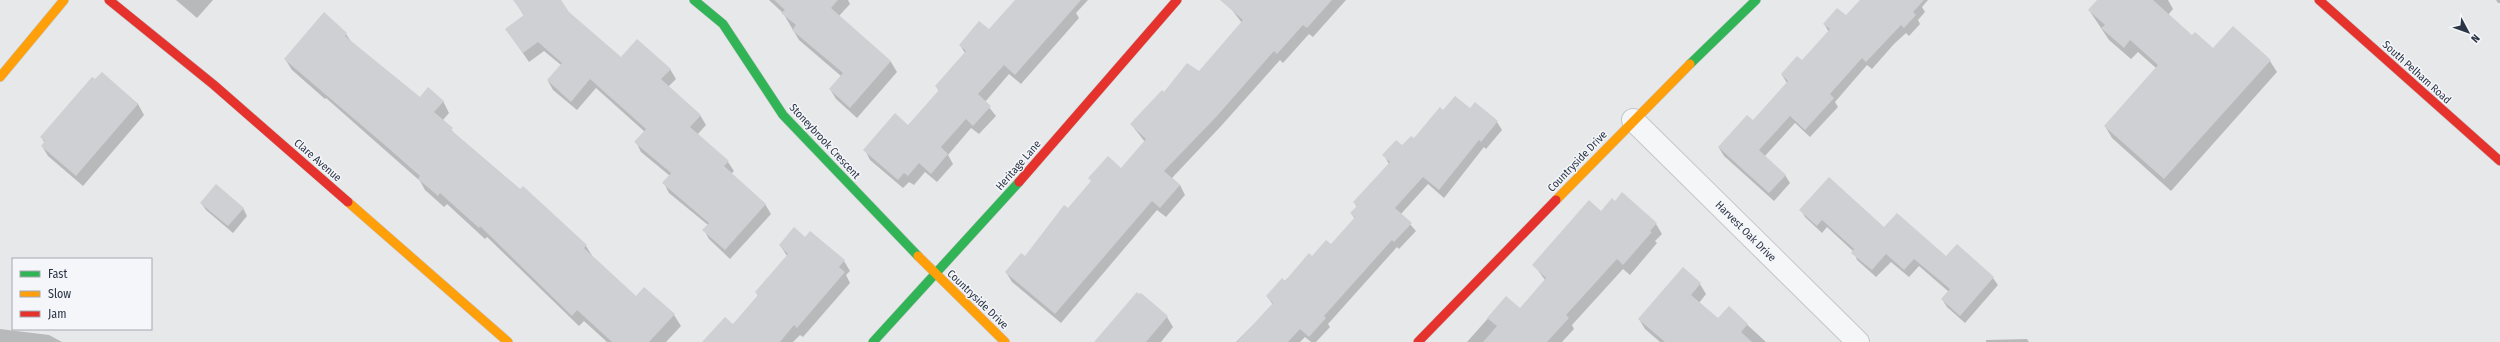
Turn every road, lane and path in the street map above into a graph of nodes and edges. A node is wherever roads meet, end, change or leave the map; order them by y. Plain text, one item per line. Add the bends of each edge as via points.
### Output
1 (64, 0) edge
2 (109, 0) edge
3 (694, 0) edge
4 (1177, 0) edge
5 (1756, 0) edge
6 (2319, 0) edge
7 (0, 78) edge
8 (1633, 120) junction
9 (2500, 161) edge
10 (934, 273) junction
11 (508, 342) edge
12 (873, 342) edge
13 (1005, 342) edge
14 (1418, 342) edge
15 (1858, 342) edge

1 - 7 street
2 - 11 street, Clare Avenue via 214,85
3 - 10 street, Stoneybrook Crescent via 723,24 783,116
4 - 10 street, Heritage Lane via 998,207
5 - 8 street, Countryside Drive
6 - 9 street, South Pelham Road
8 - 14 street, Countryside Drive
8 - 15 street, Harvest Oak Drive
10 - 12 street, Heritage Lane
10 - 13 street, Countryside Drive

